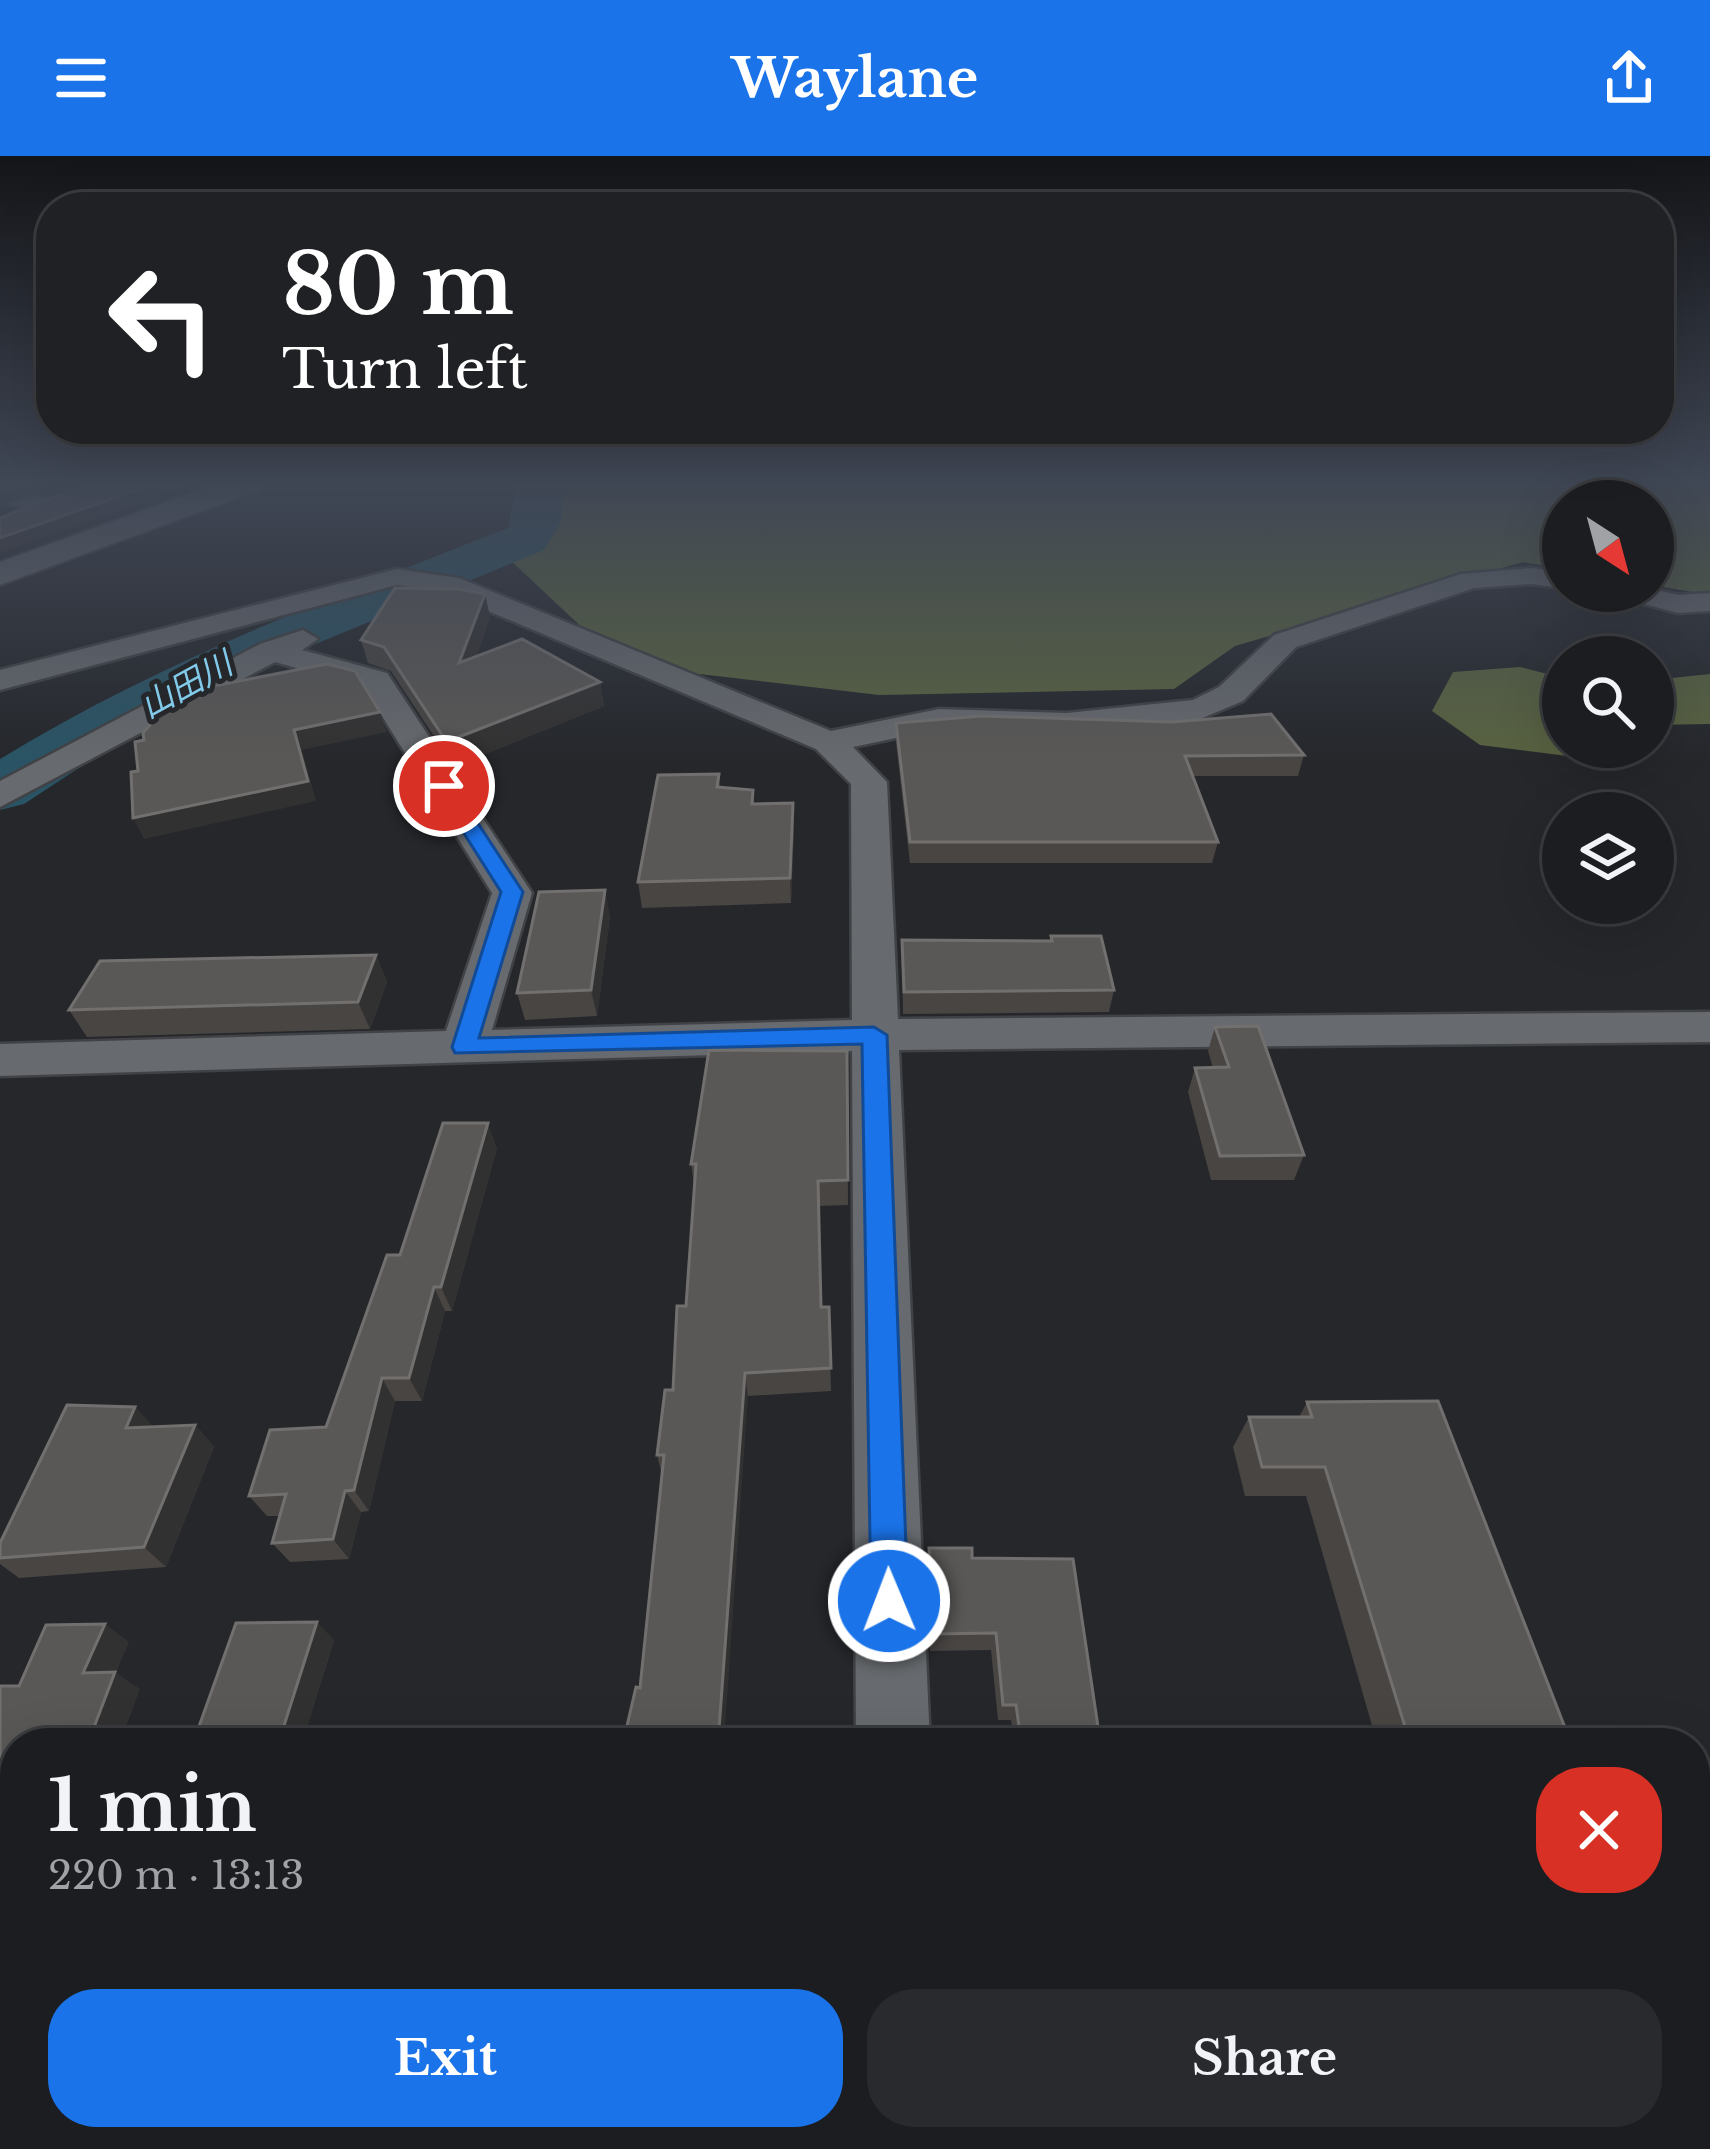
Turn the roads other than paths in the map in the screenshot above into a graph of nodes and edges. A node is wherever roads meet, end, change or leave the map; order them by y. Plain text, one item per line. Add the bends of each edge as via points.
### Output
1 (1531, 576) edge
2 (449, 584) junction
3 (1710, 602) edge
4 (1674, 603) edge
5 (271, 651) junction
6 (0, 680) edge
7 (828, 742) junction
8 (0, 796) edge
9 (1710, 1027) edge
10 (874, 1035) junction
11 (464, 1047) junction
12 (0, 1060) edge
13 (893, 1728) edge

1 - 7 street via 1471,580 1285,641 1231,694 1200,710 1067,723 939,719
2 - 5 street
2 - 6 street via 397,577
2 - 7 street
3 - 4 street
5 - 8 street
5 - 11 street via 376,680 512,892
7 - 10 street via 869,782
9 - 10 street
10 - 11 street
10 - 13 street
11 - 12 street

